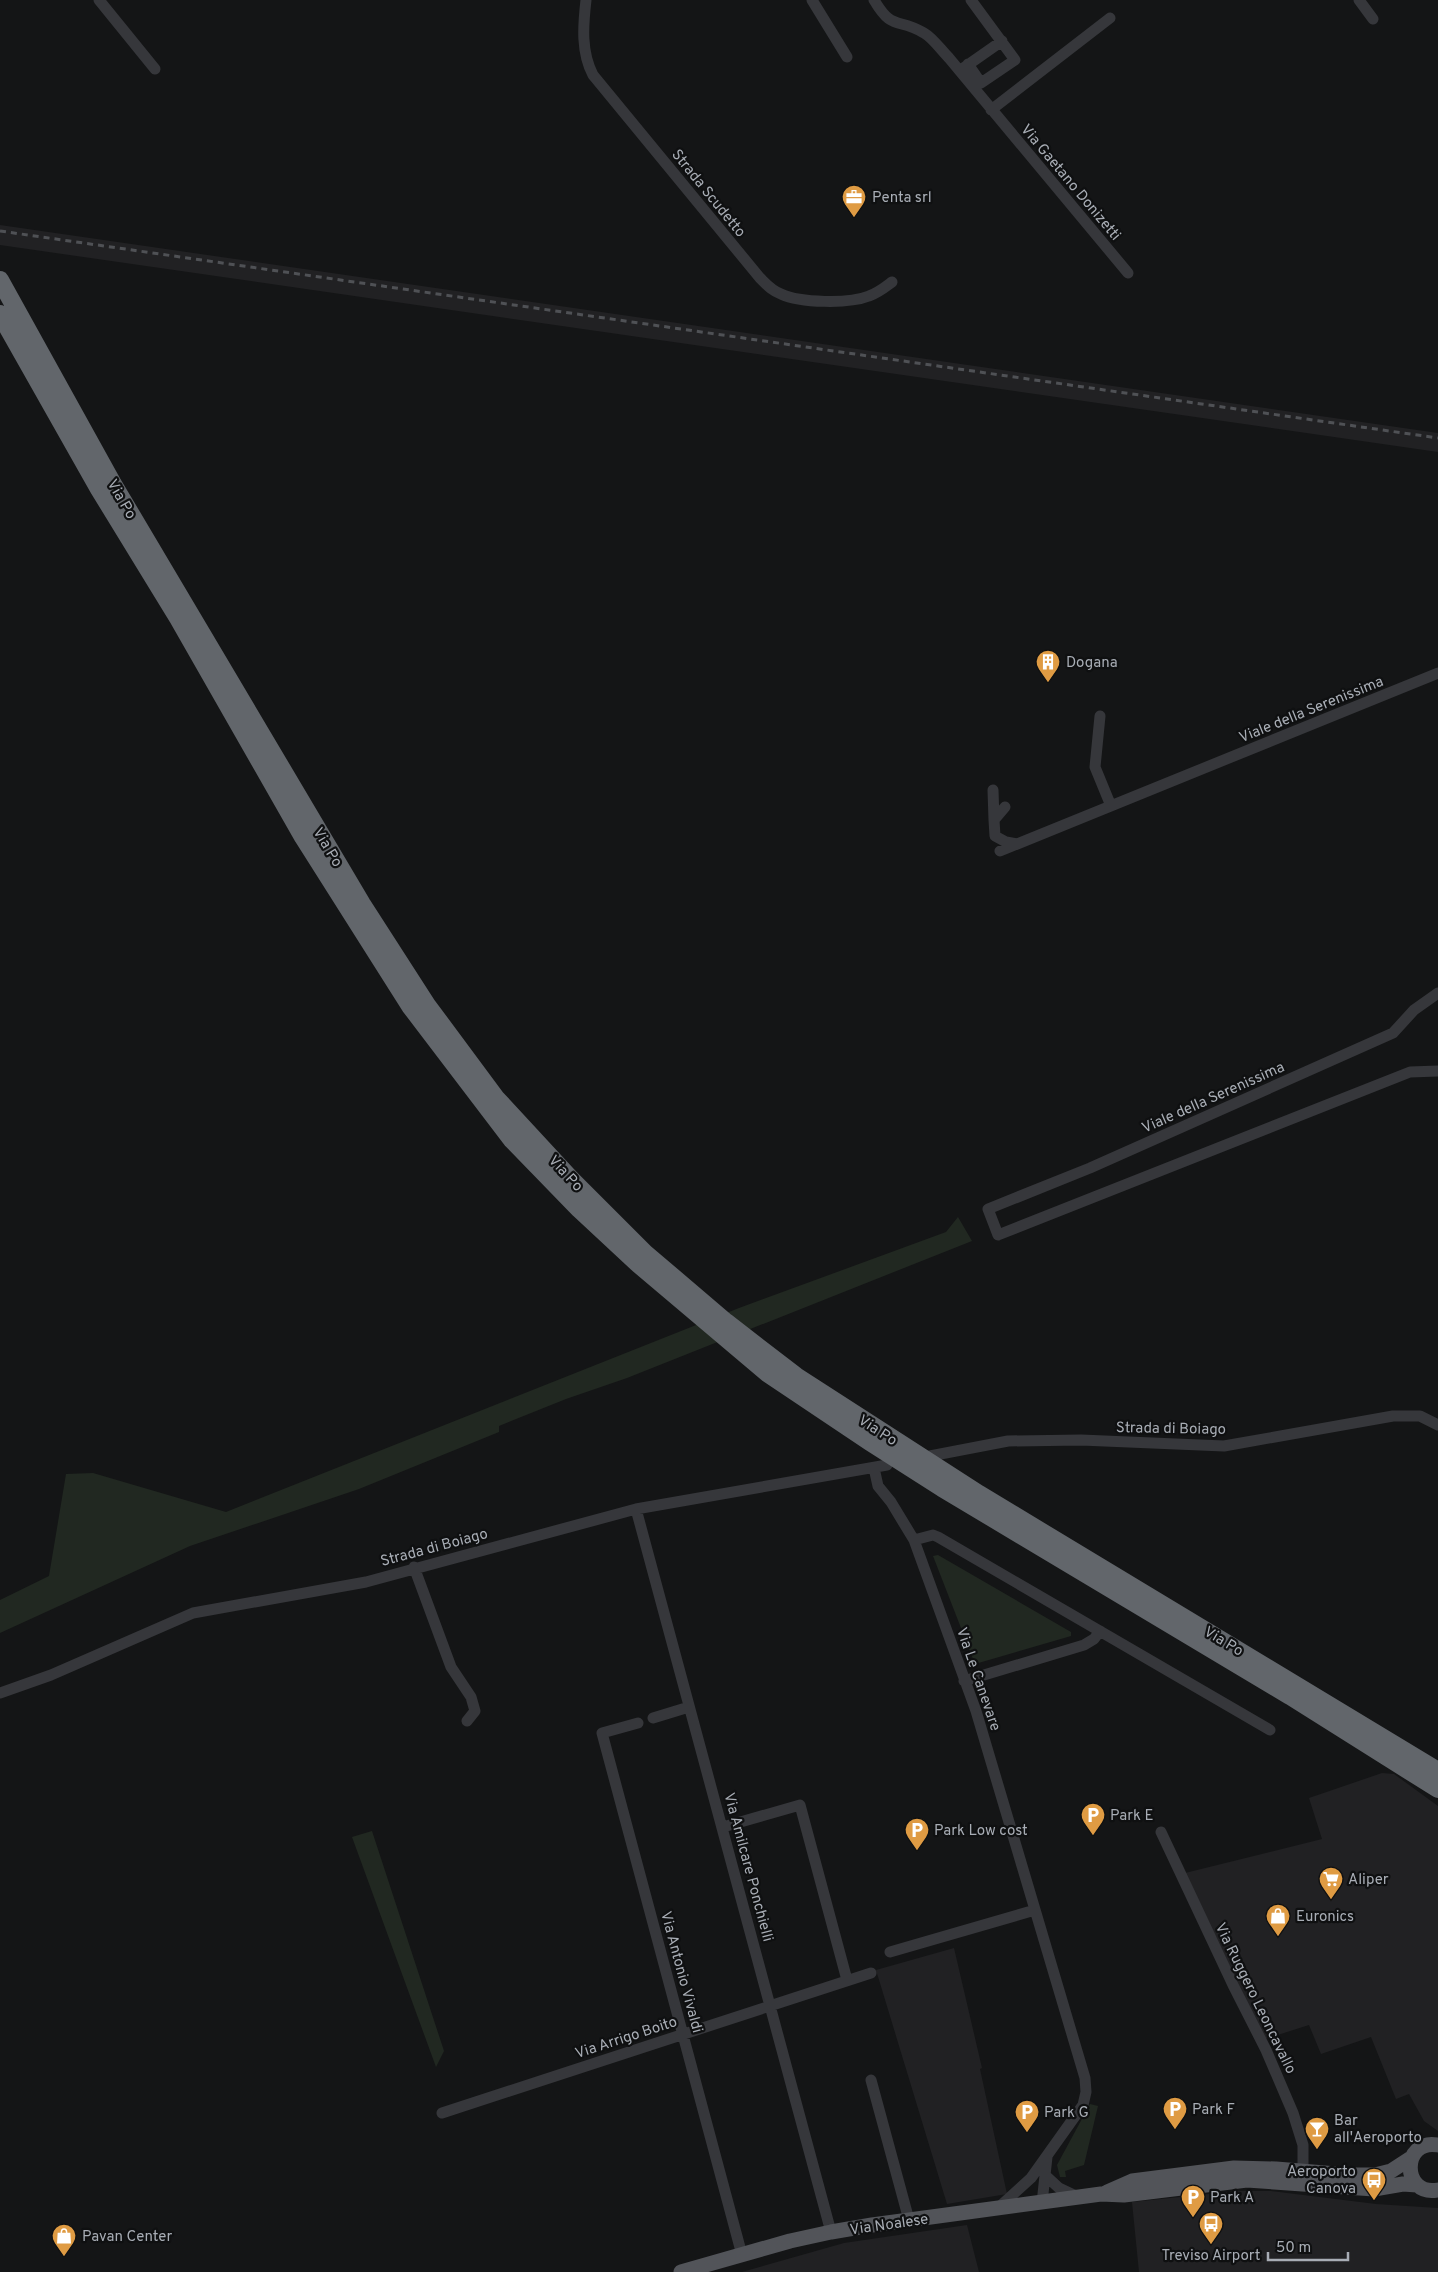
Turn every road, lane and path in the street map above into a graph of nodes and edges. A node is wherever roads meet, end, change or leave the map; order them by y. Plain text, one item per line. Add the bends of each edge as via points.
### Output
1 (99, 0) edge
2 (586, 0) edge
3 (812, 0) edge
4 (874, 0) edge
5 (971, 0) edge
6 (1359, 0) edge
7 (1110, 18) dead end
8 (1373, 20) dead end
9 (1002, 41) junction
10 (847, 57) dead end
11 (964, 68) junction
12 (156, 69) dead end
13 (991, 110) junction
14 (1128, 273) dead end
15 (0, 280) edge
16 (892, 282) dead end
17 (0, 314) edge
18 (1438, 673) edge
19 (1100, 716) dead end
20 (993, 790) dead end
21 (1111, 806) junction
22 (1005, 807) dead end
23 (994, 820) junction
24 (1017, 844) junction
25 (1000, 851) dead end
26 (1438, 993) edge
27 (1438, 1071) edge
28 (1438, 1425) edge
29 (930, 1456) dead end
30 (887, 1465) dead end
31 (874, 1468) junction
32 (636, 1509) junction
33 (914, 1540) junction
34 (414, 1567) junction
35 (1100, 1631) junction
36 (964, 1681) junction
37 (0, 1693) edge
38 (689, 1707) junction
39 (653, 1718) dead end
40 (467, 1721) dead end
41 (638, 1723) dead end
42 (1270, 1730) dead end
43 (1402, 1758) junction
44 (1438, 1763) edge
45 (1438, 1771) edge
46 (1438, 1789) edge
47 (1438, 1798) edge
48 (723, 1827) junction
49 (1161, 1832) dead end
50 (1035, 1910) junction
51 (890, 1952) dead end
52 (871, 1973) dead end
53 (847, 1980) junction
54 (770, 2004) junction
55 (683, 2034) junction
56 (871, 2080) dead end
57 (442, 2113) dead end
58 (1438, 2145) edge
59 (1411, 2158) junction
60 (1041, 2174) junction
61 (1303, 2177) junction
62 (1417, 2185) junction
63 (1438, 2190) edge
64 (1080, 2197) junction
65 (1042, 2202) junction
66 (997, 2209) junction
67 (909, 2220) junction
68 (831, 2232) junction
69 (742, 2255) junction
70 (681, 2272) edge

1 - 12 street
2 - 16 street, Strada Scudetto via 584,44 593,75 772,290 804,300 851,299 867,297
3 - 10 street
4 - 11 street, Via Gaetano Donizetti via 891,22 925,33
5 - 9 street
6 - 8 street
7 - 13 street
9 - 11 street
9 - 11 street via 1015,60 980,83
11 - 13 street, Via Gaetano Donizetti
13 - 14 street, Via Gaetano Donizetti
15 - 43 highway, Via Po via 113,484 372,920 427,1006 496,1098 571,1179 645,1253 796,1376
17 - 43 highway, Via Po via 303,836 410,1006 512,1140 637,1263 767,1373 905,1466 1290,1696
18 - 21 street, Viale della Serenissima
19 - 21 street via 1095,767
20 - 23 street
21 - 24 street, Viale della Serenissima
22 - 23 street
23 - 24 street via 995,836
24 - 25 street, Viale della Serenissima
26 - 27 street, Viale della Serenissima via 1414,1010 1393,1033 1090,1168 988,1209 998,1235 1410,1072
28 - 29 street, Strada di Boiago via 1420,1416 1392,1416 1224,1446 1081,1440 1008,1441
30 - 31 street, Strada di Boiago
31 - 32 street, Strada di Boiago
31 - 33 street, Via Le Canevare via 878,1486
32 - 34 street, Strada di Boiago
32 - 38 street, Via Amilcare Ponchielli
33 - 35 street via 932,1535 938,1537
33 - 36 street, Via Le Canevare
34 - 37 street, Strada di Boiago via 366,1582 193,1613 51,1676
34 - 40 street via 452,1667 471,1697 475,1711
35 - 36 street via 1084,1645
35 - 42 street
36 - 50 street, Via Le Canevare via 976,1711
38 - 39 street
38 - 48 street, Via Amilcare Ponchielli
41 - 55 street, Via Antonio Vivaldi via 602,1733
43 - 44 highway
43 - 45 highway, Via Po
43 - 46 highway, Via Po
43 - 47 highway
48 - 53 street via 800,1805
48 - 54 street, Via Amilcare Ponchielli
49 - 61 street, Via Ruggero Leoncavallo via 1277,2076 1303,2145
50 - 51 street
50 - 60 street, Via Le Canevare via 1086,2078 1083,2105 1047,2157
52 - 53 street, Via Arrigo Boito
53 - 54 street, Via Arrigo Boito
54 - 55 street, Via Arrigo Boito
54 - 68 street, Via Amilcare Ponchielli
55 - 57 street, Via Arrigo Boito
55 - 69 street, Via Antonio Vivaldi
56 - 67 street
58 - 59 main road, Via Noalese via 1422,2146
59 - 61 main road, Via Noalese via 1378,2175
59 - 62 main road via 1410,2172
60 - 64 street via 1059,2188
60 - 65 street via 1034,2187
60 - 66 street, Via Le Canevare
61 - 62 main road, Via Noalese via 1374,2189 1400,2184
61 - 64 main road, Via Noalese via 1260,2168 1220,2170 1132,2181 1101,2194
62 - 63 main road, Via Noalese via 1427,2190
64 - 65 main road, Via Noalese
65 - 66 main road, Via Noalese
66 - 67 main road, Via Noalese
67 - 68 main road, Via Noalese
68 - 69 main road, Via Noalese
69 - 70 main road, Via Noalese

